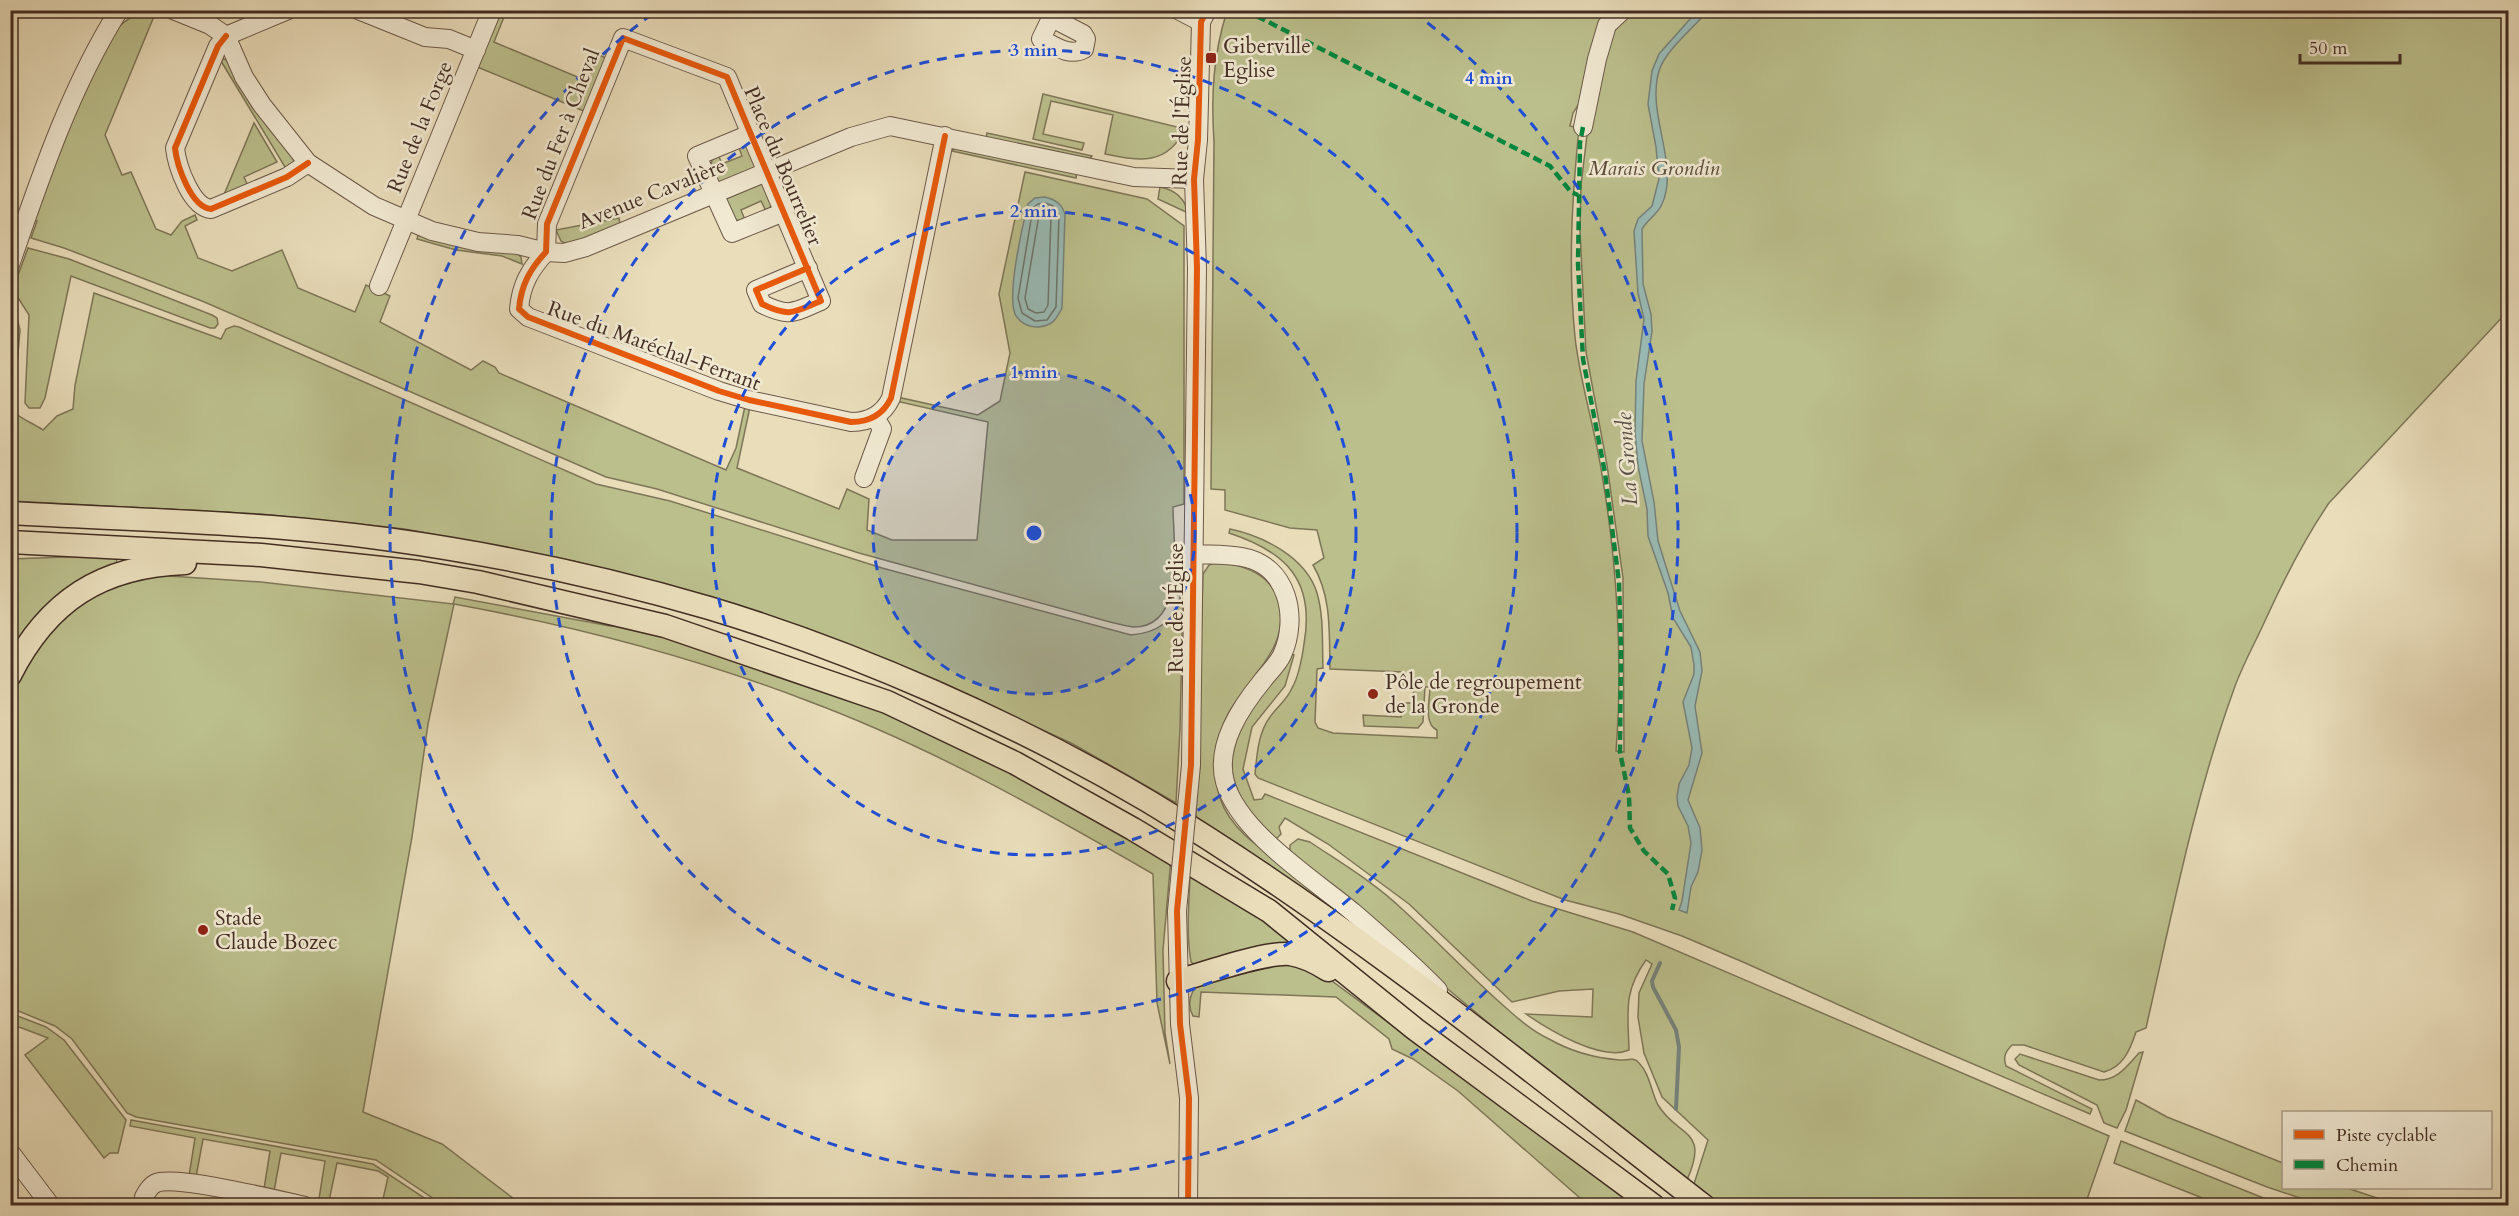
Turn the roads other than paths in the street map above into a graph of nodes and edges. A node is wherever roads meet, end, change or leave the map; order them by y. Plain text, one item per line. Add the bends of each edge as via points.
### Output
1 (120, 10) edge
2 (173, 10) edge
3 (288, 10) edge
4 (357, 10) edge
5 (492, 10) edge
6 (1623, 10) edge
7 (1193, 14) edge
8 (226, 36) junction
9 (476, 50) junction
10 (727, 77) joint
11 (1583, 127) dead end
12 (750, 134) junction
13 (945, 136) junction
14 (308, 163) junction
15 (767, 172) junction
16 (1194, 179) junction
17 (714, 193) junction
18 (784, 212) junction
19 (407, 221) junction
20 (546, 252) junction
21 (10, 265) edge
22 (807, 268) dead end
23 (379, 286) dead end
24 (875, 417) junction
25 (864, 478) dead end
26 (10, 513) edge
27 (10, 542) edge
28 (1192, 554) junction
29 (261, 555) junction
30 (10, 675) edge
31 (1178, 981) junction
32 (1415, 1029) junction
33 (1477, 1029) junction
34 (10, 1152) edge
35 (51, 1206) edge
36 (147, 1206) edge
37 (304, 1206) edge
38 (1188, 1206) edge
39 (1654, 1206) edge
40 (1704, 1206) edge

1 - 21 street via 60,129
2 - 8 street
3 - 8 street
4 - 9 street, Rue de la Forge via 425,37 449,39
5 - 9 street, Rue de la Forge
6 - 11 street via 1607,25
7 - 16 street, Rue de l'Église via 1198,140
8 - 14 street, Avenue Cavalière via 244,77 262,105
8 - 14 street via 218,46 175,148 192,197 204,208 211,208 287,177
9 - 19 street, Rue de la Forge
10 - 12 street, Place du Bourrelier
10 - 20 street, Rue du Fer à Cheval via 622,38 547,224
12 - 15 street, Place du Bourrelier
12 - 17 street, Place du Bourrelier via 697,156
13 - 15 street, Avenue Cavalière via 890,126 865,131
13 - 16 street, Avenue Cavalière via 1134,177
13 - 24 street via 891,398
14 - 19 street, Avenue Cavalière via 365,200
15 - 17 street, Avenue Cavalière
15 - 18 street, Place du Bourrelier
16 - 28 street, Rue de l'Église via 1197,268
17 - 18 street, Place du Bourrelier via 732,233
17 - 20 street, Avenue Cavalière via 586,247 564,253
18 - 22 street, Place du Bourrelier
19 - 20 street, Avenue Cavalière via 453,237
19 - 23 street, Rue de la Forge
20 - 24 street, Rue du Maréchal-Ferrant via 530,269 520,296 519,309 528,317 749,400 851,422
24 - 25 street via 882,429
26 - 33 main road via 387,539 632,588 813,643 992,719 1144,799 1234,855
27 - 29 main road
28 - 31 street, Rue de l'Église, bridge via 1191,765 1177,911
28 - 33 street via 1243,557 1260,563 1283,587 1289,600 1291,629 1282,657 1244,704 1227,742 1225,782 1234,803 1276,850 1397,950
29 - 30 main road via 222,564 155,565 97,582 65,602 39,627
29 - 32 main road via 478,582 665,626 887,702 1015,763 1223,882 1269,911
31 - 32 main road via 1291,954 1317,962
31 - 38 street, Rue de l'Église via 1189,1098
32 - 39 main road
33 - 40 main road
34 - 35 street
36 - 37 street via 144,1197 148,1189 166,1181

